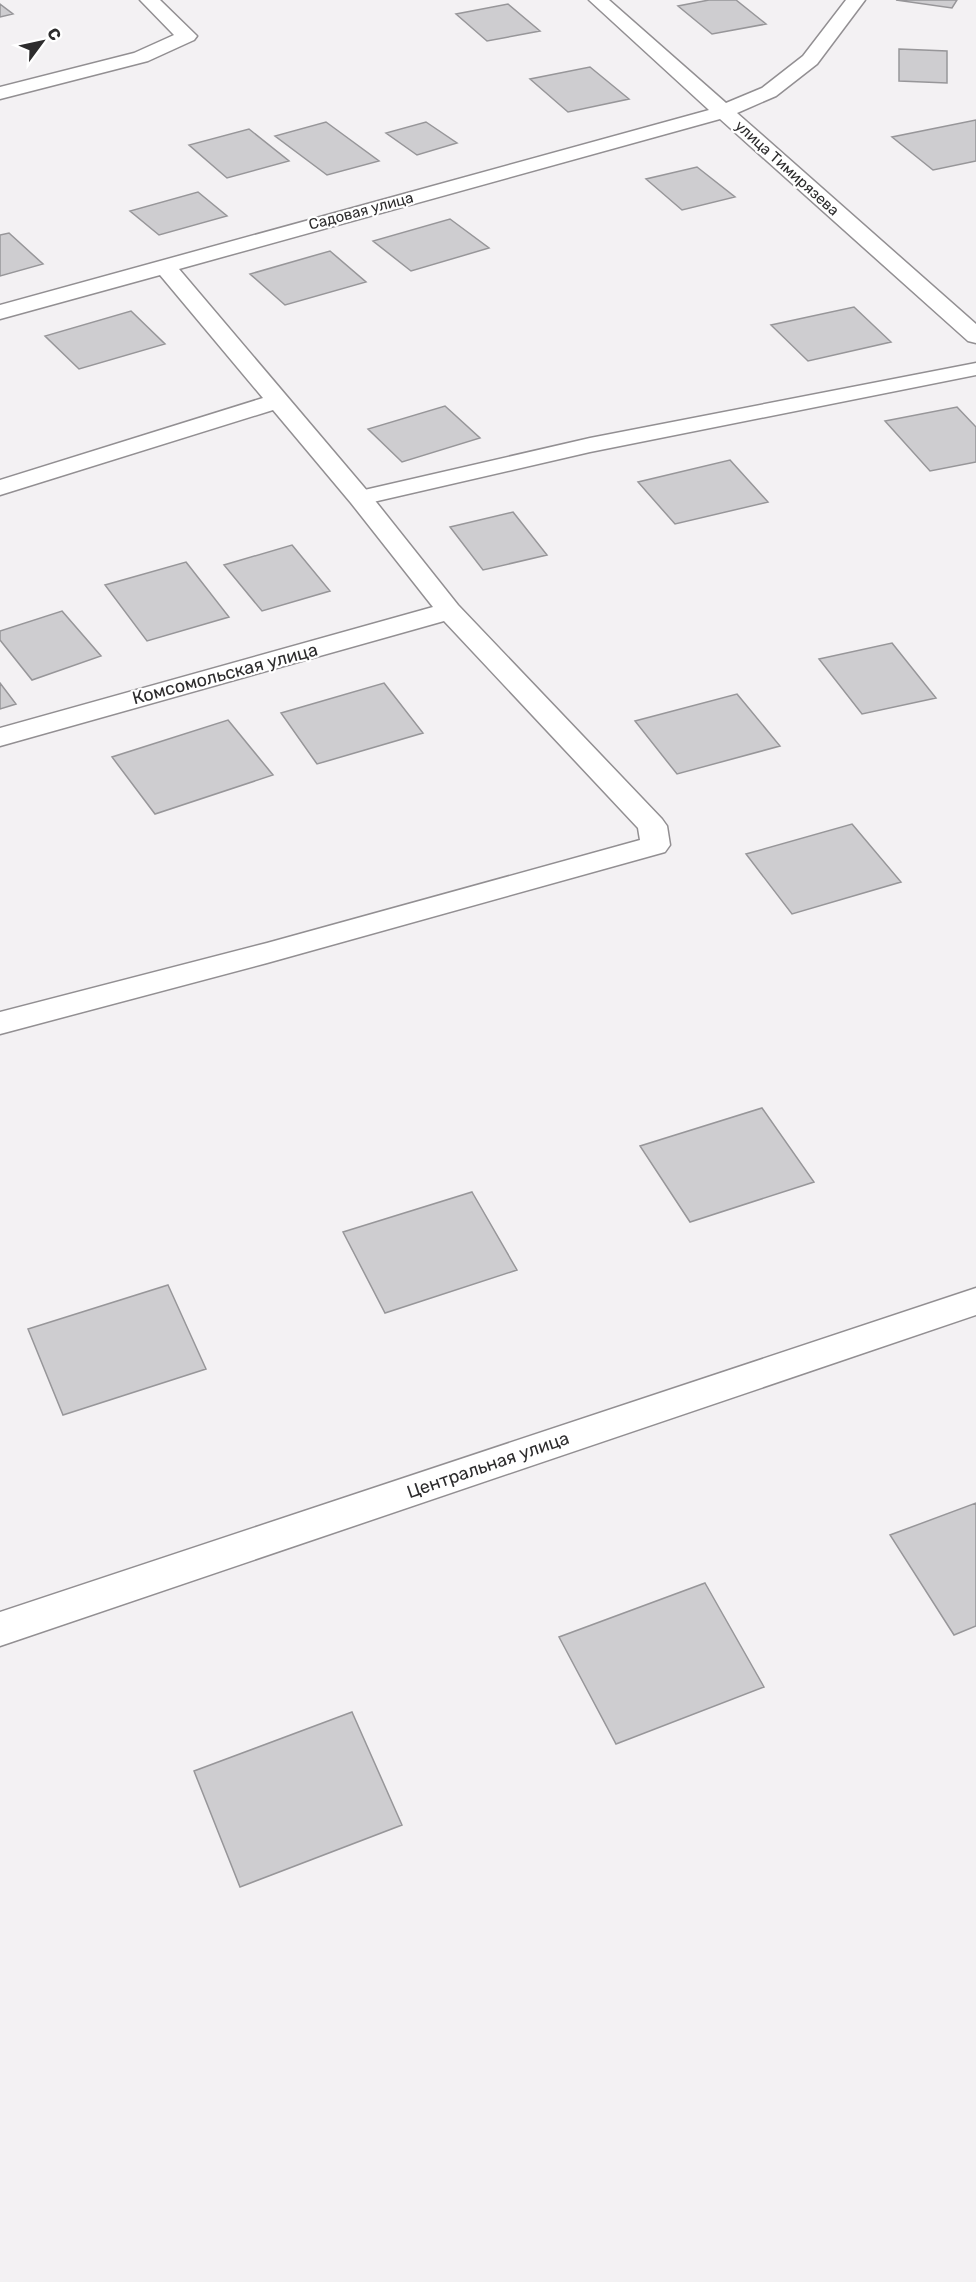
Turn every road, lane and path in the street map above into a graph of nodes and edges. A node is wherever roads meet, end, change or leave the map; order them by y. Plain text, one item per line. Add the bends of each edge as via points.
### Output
1 (149, 0) edge
2 (598, 0) edge
3 (856, 0) edge
4 (0, 93) edge
5 (723, 112) junction
6 (164, 266) junction
7 (0, 312) edge
8 (976, 336) edge
9 (976, 369) edge
10 (277, 401) junction
11 (0, 488) edge
12 (360, 498) junction
13 (449, 611) junction
14 (0, 737) edge
15 (0, 1023) edge
16 (976, 1302) edge
17 (0, 1629) edge

1 - 4 street via 187,36 141,57
2 - 5 street, улица Тимирязева
3 - 5 street, Садовая улица via 810,60 769,92
5 - 6 street, Садовая улица
5 - 8 street, улица Тимирязева
6 - 7 street, Садовая улица
6 - 10 street
9 - 12 lane via 590,445
10 - 11 street
10 - 12 street
12 - 13 street
13 - 14 street, Комсомольская улица
13 - 15 street via 652,826 655,845
16 - 17 street, Центральная улица

